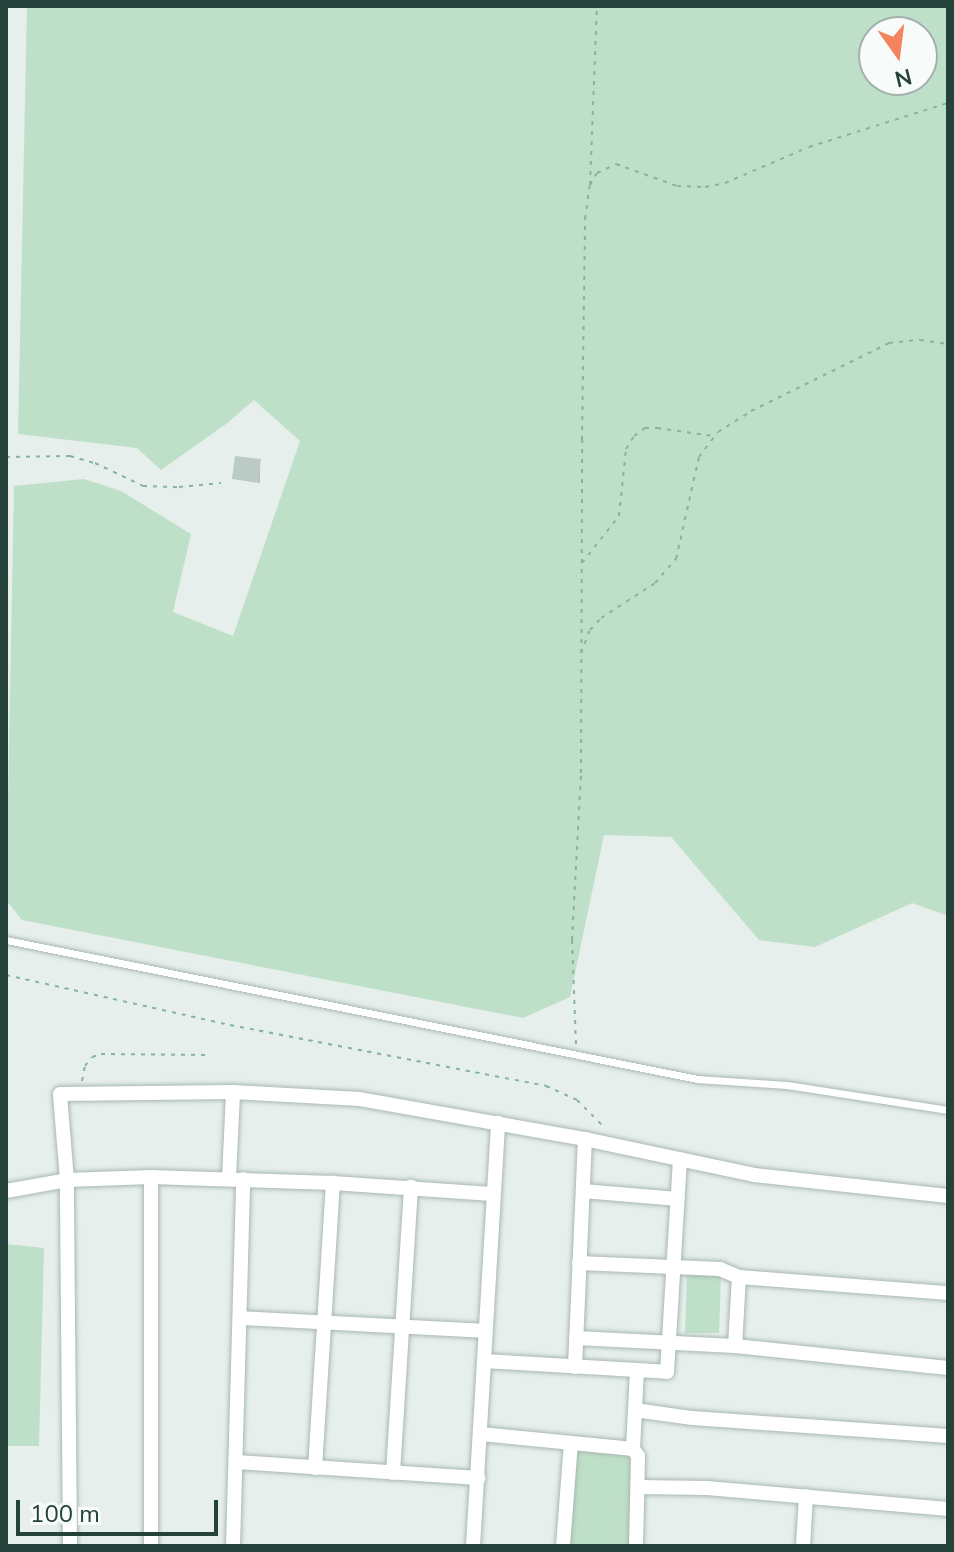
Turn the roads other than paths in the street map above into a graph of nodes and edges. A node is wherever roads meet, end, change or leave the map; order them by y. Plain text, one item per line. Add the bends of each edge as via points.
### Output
1 (6, 940) edge
2 (233, 1092) junction
3 (948, 1110) edge
4 (498, 1123) junction
5 (585, 1139) junction
6 (680, 1159) junction
7 (151, 1177) junction
8 (236, 1178) junction
9 (67, 1180) junction
10 (333, 1183) junction
11 (411, 1187) junction
12 (6, 1191) edge
13 (583, 1191) junction
14 (492, 1194) junction
15 (948, 1196) edge
16 (678, 1199) junction
17 (579, 1263) junction
18 (673, 1268) junction
19 (739, 1277) junction
20 (948, 1293) edge
21 (240, 1318) junction
22 (323, 1322) junction
23 (401, 1326) junction
24 (485, 1331) junction
25 (576, 1338) junction
26 (670, 1345) junction
27 (735, 1346) junction
28 (484, 1361) junction
29 (575, 1367) junction
30 (948, 1368) edge
31 (637, 1371) junction
32 (635, 1410) junction
33 (481, 1434) junction
34 (948, 1436) edge
35 (571, 1443) junction
36 (633, 1449) junction
37 (236, 1462) junction
38 (315, 1468) junction
39 (393, 1473) junction
40 (478, 1478) junction
41 (639, 1487) junction
42 (806, 1496) junction
43 (948, 1509) edge
44 (70, 1546) edge
45 (151, 1546) edge
46 (233, 1546) edge
47 (473, 1546) edge
48 (563, 1546) edge
49 (636, 1546) edge
50 (803, 1546) edge

1 - 3 lane via 697,1079 787,1085
2 - 4 street via 360,1099
2 - 8 street
2 - 9 street via 60,1094
4 - 5 street
4 - 14 street
5 - 6 street
5 - 13 street
6 - 15 street via 784,1179
6 - 16 street
7 - 8 street
7 - 9 street
7 - 45 street
8 - 10 street
8 - 21 street
9 - 12 street
9 - 44 street
10 - 11 street
10 - 22 street
11 - 14 street
11 - 23 street
13 - 16 street
13 - 17 street
14 - 24 street
16 - 18 street
17 - 18 street
17 - 25 street
18 - 19 street via 720,1269
18 - 26 street
19 - 20 street
19 - 27 street
21 - 22 street
21 - 37 street
22 - 23 street
22 - 38 street
23 - 24 street
23 - 39 street
24 - 28 street
25 - 26 street
25 - 29 street
26 - 27 street
26 - 31 street via 667,1372
27 - 30 street
28 - 29 street
28 - 33 street
29 - 31 street
31 - 32 street
32 - 34 street
32 - 36 street
33 - 35 street
33 - 40 street
35 - 36 street
35 - 48 street
36 - 41 street
37 - 38 street
37 - 46 street
38 - 39 street
39 - 40 street
40 - 47 street
41 - 42 street
41 - 49 street
42 - 43 street
42 - 50 street

